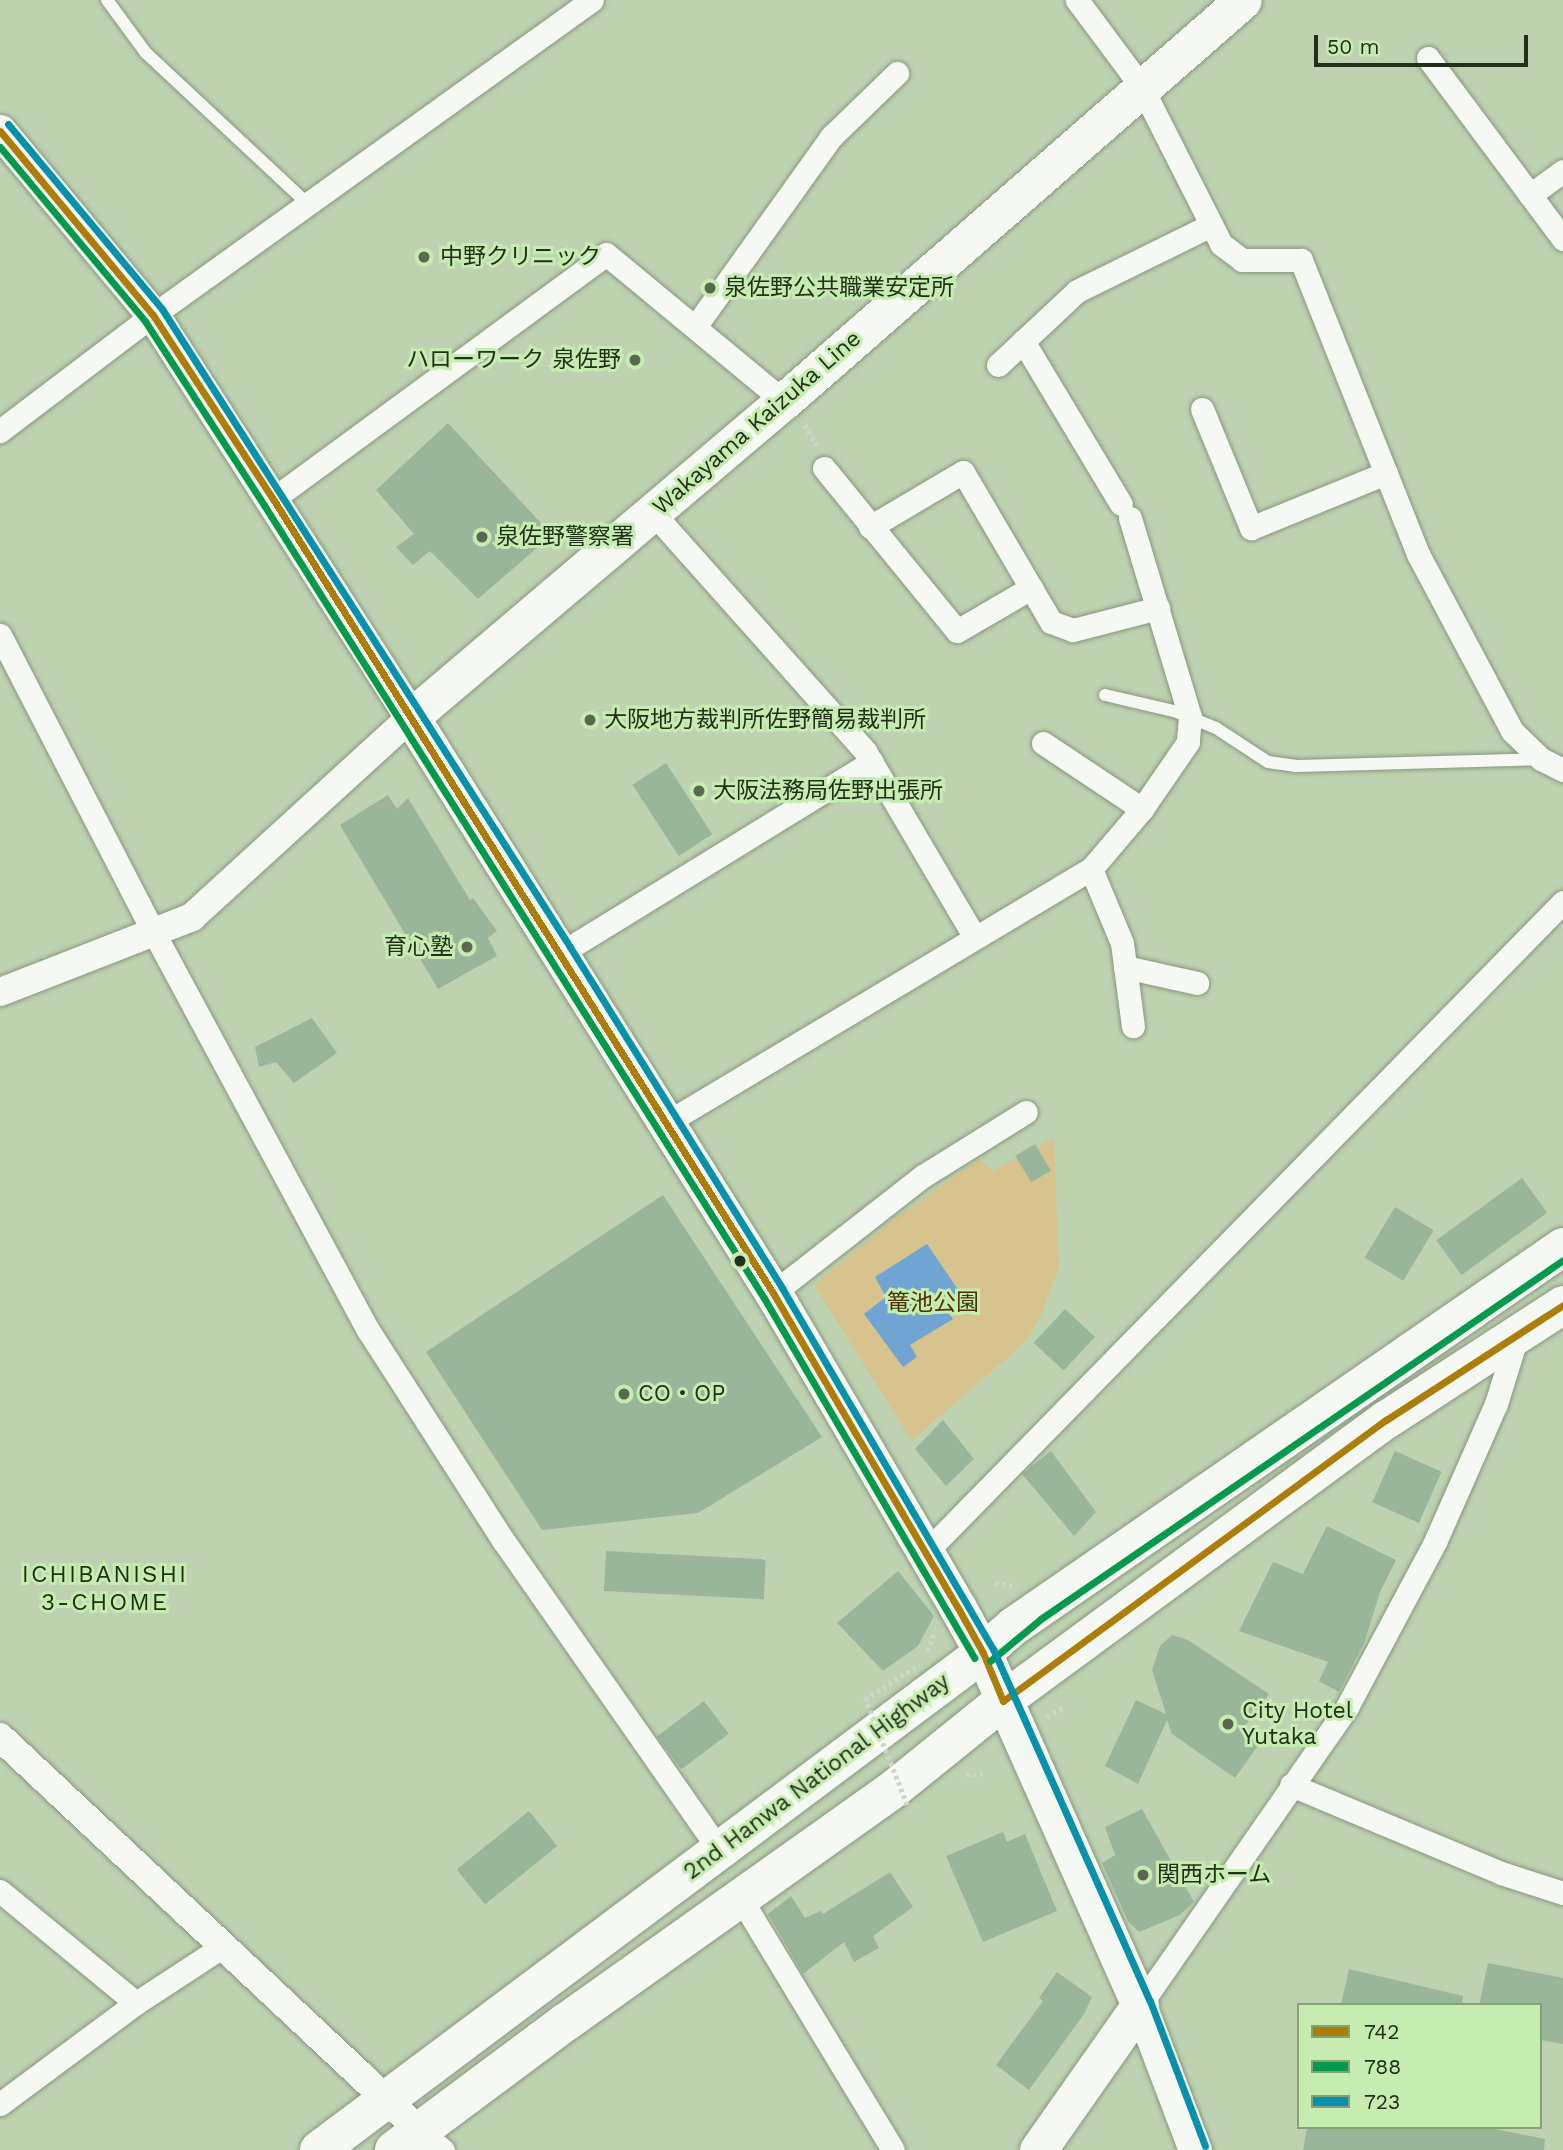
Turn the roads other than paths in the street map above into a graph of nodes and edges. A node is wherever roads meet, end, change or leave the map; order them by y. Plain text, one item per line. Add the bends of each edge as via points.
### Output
1 (107, 0) edge
2 (592, 0) edge
3 (1077, 0) edge
4 (1244, 0) edge
5 (1428, 58) dead end
6 (898, 73) dead end
7 (1141, 86) junction
8 (0, 131) edge
9 (1563, 171) edge
10 (1530, 195) junction
11 (309, 204) junction
12 (1211, 225) junction
13 (1563, 239) edge
14 (153, 315) junction
15 (695, 327) junction
16 (1023, 341) junction
17 (998, 365) dead end
18 (784, 401) junction
19 (1202, 409) dead end
20 (0, 431) edge
21 (824, 468) dead end
22 (1386, 472) junction
23 (273, 499) junction
24 (653, 513) junction
25 (870, 527) junction
26 (1031, 588) junction
27 (1158, 608) junction
28 (0, 635) edge
29 (1105, 695) dead end
30 (1191, 717) junction
31 (411, 718) junction
32 (1043, 743) dead end
33 (1541, 759) junction
34 (872, 762) junction
35 (1563, 770) edge
36 (1142, 808) junction
37 (1091, 869) junction
38 (1563, 902) edge
39 (153, 931) junction
40 (974, 936) junction
41 (561, 953) junction
42 (1125, 967) junction
43 (1197, 983) dead end
44 (0, 992) edge
45 (1133, 1026) dead end
46 (1026, 1112) dead end
47 (666, 1123) junction
48 (1563, 1247) edge
49 (773, 1293) junction
50 (1563, 1305) edge
51 (1517, 1336) junction
52 (926, 1552) junction
53 (983, 1653) junction
54 (1003, 1702) junction
55 (0, 1737) edge
56 (1291, 1785) junction
57 (719, 1850) junction
58 (0, 1891) edge
59 (1563, 1893) edge
60 (741, 1899) junction
61 (223, 1946) junction
62 (136, 2003) junction
63 (1140, 2005) junction
64 (386, 2100) junction
65 (0, 2104) edge
66 (419, 2144) edge
67 (319, 2150) edge
68 (893, 2150) edge
69 (1038, 2150) edge
70 (1195, 2150) edge

1 - 11 lane via 146,54
2 - 11 street
3 - 7 street
4 - 7 main road, Wakayama Kaizuka Line
5 - 10 street
6 - 15 street via 831,138
7 - 12 street
7 - 18 main road, Wakayama Kaizuka Line
8 - 14 main road
9 - 10 street
10 - 13 street
11 - 14 street
12 - 16 street via 1077,291
12 - 22 street via 1221,244 1242,260 1301,260
14 - 20 street
14 - 23 main road
15 - 18 street
15 - 23 street via 607,254
16 - 17 street
16 - 27 street via 1126,511
18 - 24 main road, Wakayama Kaizuka Line
19 - 22 street via 1251,528
21 - 25 street
22 - 33 street via 1419,554 1512,731
23 - 31 main road
24 - 31 main road, Wakayama Kaizuka Line
24 - 34 street
25 - 26 street via 957,631
25 - 26 street via 963,472
26 - 27 street via 1051,622 1073,630
27 - 30 street
28 - 39 street
29 - 30 lane
30 - 33 lane via 1268,762 1295,766
30 - 36 street via 1188,742
31 - 39 street via 192,917
31 - 41 main road
32 - 36 street
33 - 35 street
34 - 40 street
34 - 41 street
36 - 37 street
37 - 40 street
37 - 42 street via 1122,943
38 - 52 street
39 - 44 street
39 - 57 street via 368,1330 503,1540
40 - 47 street
41 - 47 main road
42 - 43 street
42 - 45 street
46 - 49 street via 923,1176
47 - 49 main road
48 - 53 highway, 2nd Hanwa National Highway via 1036,1610
49 - 52 main road
50 - 51 highway
51 - 54 highway via 1386,1420
51 - 56 street via 1496,1404 1434,1542 1347,1707
52 - 53 main road
53 - 54 main road
53 - 57 highway, 2nd Hanwa National Highway
54 - 60 highway via 895,1788
54 - 63 main road
55 - 61 street
56 - 59 street via 1501,1873
56 - 63 street
57 - 64 highway, 2nd Hanwa National Highway
58 - 62 street
60 - 66 highway via 566,2022
60 - 68 street
61 - 62 street
61 - 64 street
62 - 65 street
63 - 69 main road
63 - 70 main road
64 - 66 street
64 - 67 highway, 2nd Hanwa National Highway

